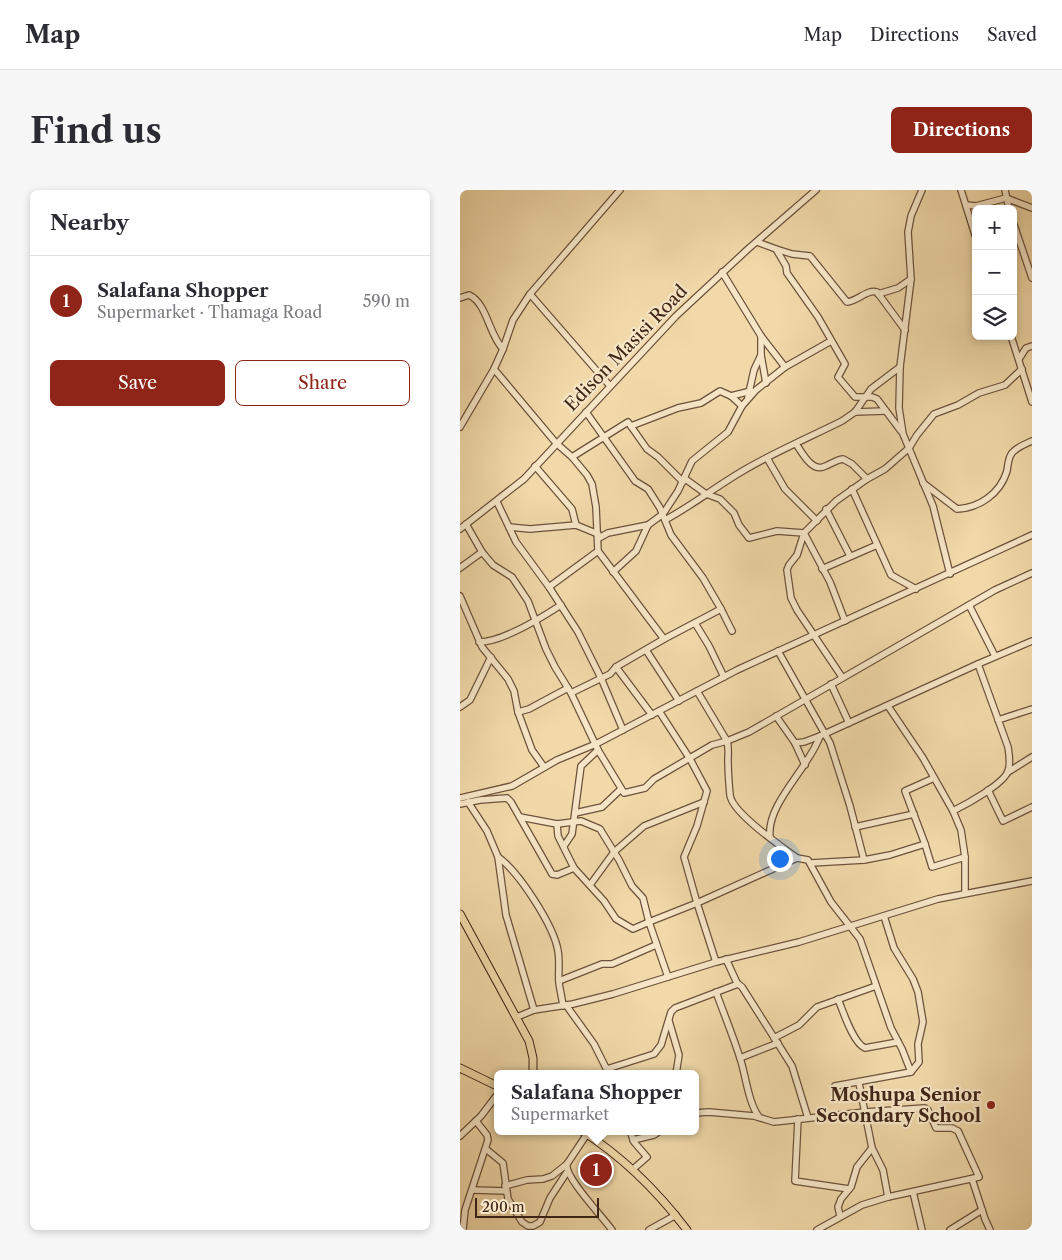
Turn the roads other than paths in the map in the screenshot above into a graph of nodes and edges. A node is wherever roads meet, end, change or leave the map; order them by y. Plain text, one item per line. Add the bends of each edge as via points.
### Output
1 (620, 190) edge
2 (816, 190) edge
3 (922, 190) edge
4 (961, 190) edge
5 (1005, 190) edge
6 (1006, 198) junction
7 (966, 205) junction
8 (1008, 205) edge
9 (1032, 208) edge
10 (972, 225) edge
11 (1017, 234) edge
12 (757, 242) junction
13 (776, 249) junction
14 (722, 272) junction
15 (1032, 278) edge
16 (911, 279) junction
17 (530, 294) junction
18 (878, 294) junction
19 (460, 298) edge
20 (904, 330) junction
21 (761, 336) junction
22 (1013, 340) edge
23 (831, 341) junction
24 (1014, 344) junction
25 (1029, 347) edge
26 (503, 349) junction
27 (761, 355) junction
28 (1019, 359) junction
29 (785, 367) junction
30 (900, 367) junction
31 (494, 369) junction
32 (1022, 370) junction
33 (1010, 382) junction
34 (1026, 382) junction
35 (766, 383) junction
36 (610, 386) junction
37 (753, 390) junction
38 (731, 396) junction
39 (866, 396) junction
40 (1032, 402) edge
41 (742, 406) junction
42 (885, 411) junction
43 (586, 412) junction
44 (855, 412) junction
45 (631, 426) junction
46 (460, 427) edge
47 (903, 434) junction
48 (603, 436) junction
49 (1032, 441) edge
50 (556, 443) junction
51 (796, 444) junction
52 (909, 448) junction
53 (572, 457) junction
54 (767, 458) junction
55 (535, 466) junction
56 (867, 479) junction
57 (684, 480) junction
58 (923, 483) junction
59 (852, 489) junction
60 (706, 494) junction
61 (497, 502) junction
62 (826, 509) junction
63 (664, 517) junction
64 (816, 521) junction
65 (466, 524) junction
66 (576, 525) junction
67 (648, 525) junction
68 (509, 527) junction
69 (460, 528) edge
70 (804, 534) junction
71 (1032, 535) edge
72 (598, 536) junction
73 (877, 545) junction
74 (598, 551) junction
75 (482, 552) junction
76 (850, 556) junction
77 (460, 568) edge
78 (822, 569) junction
79 (613, 572) junction
80 (1032, 573) edge
81 (950, 574) junction
82 (549, 587) junction
83 (916, 589) junction
84 (460, 596) edge
85 (969, 605) junction
86 (561, 606) junction
87 (721, 609) junction
88 (535, 621) junction
89 (845, 621) junction
90 (695, 623) junction
91 (732, 632) dead end
92 (814, 635) junction
93 (664, 639) junction
94 (1032, 641) edge
95 (479, 642) junction
96 (646, 650) junction
97 (778, 651) junction
98 (995, 656) junction
99 (491, 657) junction
100 (978, 664) junction
101 (616, 668) junction
102 (724, 677) junction
103 (601, 678) junction
104 (842, 678) junction
105 (831, 684) junction
106 (570, 690) junction
107 (696, 692) junction
108 (805, 699) junction
109 (679, 701) junction
110 (888, 706) junction
111 (460, 707) edge
112 (1032, 709) edge
113 (660, 711) junction
114 (518, 712) junction
115 (652, 715) junction
116 (776, 716) junction
117 (998, 720) junction
118 (849, 723) junction
119 (623, 730) junction
120 (822, 735) junction
121 (727, 741) junction
122 (795, 743) junction
123 (597, 747) junction
124 (1032, 757) edge
125 (690, 759) junction
126 (805, 765) junction
127 (544, 767) junction
128 (1008, 772) junction
129 (934, 778) junction
130 (621, 789) junction
131 (988, 790) junction
132 (460, 798) edge
133 (468, 802) junction
134 (704, 802) junction
135 (460, 804) edge
136 (1032, 807) edge
137 (953, 811) junction
138 (576, 813) junction
139 (914, 814) junction
140 (520, 817) junction
141 (575, 822) junction
142 (556, 824) junction
143 (855, 827) junction
144 (770, 837) junction
145 (925, 844) junction
146 (564, 846) junction
147 (614, 852) junction
148 (498, 857) junction
149 (965, 857) junction
150 (797, 858) junction
151 (864, 860) junction
152 (810, 863) junction
153 (574, 868) junction
154 (1032, 881) edge
155 (590, 885) junction
156 (965, 893) junction
157 (697, 903) junction
158 (460, 914) edge
159 (884, 916) junction
160 (650, 922) junction
161 (849, 926) junction
162 (656, 945) junction
163 (726, 959) junction
164 (716, 962) junction
165 (668, 977) junction
166 (559, 980) junction
167 (738, 984) junction
168 (876, 986) junction
169 (716, 992) junction
170 (838, 999) junction
171 (564, 1005) junction
172 (534, 1010) junction
173 (517, 1017) junction
174 (668, 1021) junction
175 (776, 1041) junction
176 (898, 1042) junction
177 (740, 1058) junction
178 (460, 1068) edge
179 (532, 1070) edge
180 (607, 1070) edge
181 (611, 1070) edge
182 (677, 1070) edge
183 (911, 1072) junction
184 (859, 1083) junction
185 (494, 1085) edge
186 (834, 1086) dead end
187 (494, 1100) edge
188 (865, 1112) junction
189 (699, 1113) edge
190 (759, 1117) junction
191 (808, 1118) junction
192 (798, 1119) junction
193 (476, 1121) junction
194 (583, 1135) edge
195 (587, 1135) edge
196 (631, 1135) edge
197 (654, 1135) edge
198 (460, 1136) edge
199 (633, 1140) junction
200 (872, 1148) junction
201 (486, 1149) junction
202 (567, 1164) junction
203 (632, 1170) junction
204 (567, 1172) junction
205 (972, 1179) junction
206 (506, 1188) junction
207 (849, 1189) junction
208 (473, 1190) junction
209 (913, 1192) junction
210 (888, 1197) junction
211 (982, 1210) junction
212 (676, 1216) junction
213 (840, 1216) junction
214 (464, 1230) edge
215 (612, 1230) edge
216 (649, 1230) edge
217 (687, 1230) edge
218 (817, 1230) edge
219 (922, 1230) edge
220 (950, 1230) edge
221 (990, 1230) edge

1 - 17 street
2 - 12 street, Edison Masisi Road
3 - 16 street via 908,232
4 - 7 street
5 - 6 street
6 - 7 street via 976,206
6 - 8 street
6 - 9 street
7 - 10 street
11 - 15 street
12 - 13 street
12 - 14 street, Edison Masisi Road
13 - 18 street via 810,256 848,302 870,292
13 - 23 street via 787,273
14 - 21 street
14 - 36 street, Edison Masisi Road
16 - 18 street via 898,288
16 - 20 street
17 - 26 street via 513,320
17 - 36 street
18 - 20 street
19 - 26 street via 469,296 479,303 496,342
20 - 30 street
21 - 27 street
21 - 29 street
22 - 24 street
23 - 29 street
23 - 39 street via 845,364 838,377 852,396
24 - 25 street
24 - 28 street
25 - 28 street
26 - 31 street
27 - 35 street
27 - 37 street via 754,370
28 - 32 street
29 - 35 street
30 - 39 street
30 - 47 street via 898,396
31 - 46 street
31 - 50 street
32 - 33 street
32 - 34 street
33 - 34 street
33 - 52 street via 938,412
34 - 40 street
35 - 37 street
36 - 43 street, Edison Masisi Road
37 - 38 street
37 - 41 street
38 - 41 street
38 - 45 street via 720,391 701,403
39 - 42 street via 877,399
39 - 44 street
41 - 57 street via 728,432 692,461
42 - 44 street
42 - 47 street
43 - 48 street
43 - 50 street, Edison Masisi Road
44 - 51 street
45 - 48 street via 627,422
45 - 57 street via 647,449
47 - 52 street
48 - 53 street
48 - 63 street via 635,481 648,489
49 - 58 street via 1013,451 1006,474 992,496 984,502 957,509
50 - 53 street
50 - 55 street, Edison Masisi Road
51 - 54 street
51 - 56 street via 815,467 821,468 843,459
52 - 56 street via 885,469
52 - 58 street
53 - 72 street via 592,484
54 - 60 street
54 - 64 street via 785,488
55 - 61 street, Edison Masisi Road
55 - 66 street via 572,509
56 - 59 street
57 - 60 street
57 - 63 street
58 - 81 street
59 - 62 street
59 - 73 street
60 - 63 street via 683,510
60 - 70 street via 720,499 734,513 750,538 777,531
61 - 65 street, Edison Masisi Road
61 - 68 street
62 - 64 street
62 - 76 street
63 - 67 street
63 - 87 street via 671,535
64 - 70 street
65 - 69 street, Edison Masisi Road
65 - 75 street
66 - 68 street via 530,529
66 - 72 street
67 - 72 street
67 - 79 street via 636,551
68 - 82 street
70 - 78 street
70 - 92 street via 797,555 787,570 791,598
71 - 81 street
72 - 74 street
73 - 76 street
73 - 83 street via 890,575
74 - 79 street
74 - 82 street
75 - 77 street
75 - 88 street via 516,582
76 - 78 street
78 - 89 street
79 - 93 street
80 - 85 street
81 - 83 street
82 - 86 street
83 - 89 street
84 - 95 street
85 - 98 street
85 - 104 street
86 - 88 street
86 - 103 street
87 - 90 street
87 - 91 street
88 - 95 street
88 - 106 street via 552,661
89 - 92 street
90 - 93 street
90 - 102 street
92 - 97 street
92 - 104 street
93 - 96 street
94 - 98 street
95 - 99 street
96 - 101 street
96 - 109 street
97 - 102 street
97 - 108 street
98 - 100 street
99 - 111 street via 470,700
99 - 114 street via 514,691
100 - 110 street
100 - 117 street
101 - 103 street
101 - 115 street
102 - 107 street
103 - 106 street
103 - 119 street
104 - 105 street
105 - 108 street
105 - 118 street
106 - 114 street
106 - 123 street
107 - 109 street
107 - 121 street
108 - 116 street
108 - 120 street
109 - 113 street
110 - 118 street
110 - 129 street
112 - 117 street
113 - 115 street
113 - 125 street
114 - 127 street via 533,752
115 - 119 street
116 - 121 street
116 - 122 street
117 - 128 street via 1008,747
118 - 120 street
119 - 123 street
120 - 122 street
120 - 126 street
120 - 143 street via 836,761
121 - 125 street
121 - 144 street via 730,798 742,814
122 - 126 street
123 - 127 street
123 - 130 street
123 - 138 street via 581,766
124 - 128 street
125 - 130 street via 642,789 625,793
125 - 134 street via 706,788
126 - 144 street via 769,823
127 - 132 street via 508,788
128 - 131 street
129 - 137 street
129 - 139 street via 905,791
130 - 138 street via 602,807
131 - 136 street via 1003,821
131 - 137 street
133 - 135 street
133 - 140 street via 507,798
133 - 148 street via 487,831
134 - 147 street via 649,823
134 - 157 street via 684,856
137 - 149 street via 961,830
138 - 141 street
139 - 143 street
139 - 145 street
140 - 142 street
140 - 153 street via 552,874
141 - 142 street
141 - 146 street
141 - 147 street via 598,827
142 - 146 street
143 - 151 street
144 - 150 street
145 - 149 street via 932,866
145 - 151 street
146 - 153 street
147 - 155 street
147 - 160 street via 632,886 645,902
148 - 166 street via 508,864 526,888 555,940
148 - 172 street via 506,912
149 - 156 street
150 - 152 street
150 - 157 street
151 - 152 street
152 - 161 street via 831,902
153 - 155 street
154 - 156 street
155 - 160 street via 616,920 633,929
156 - 159 street
157 - 160 street
157 - 164 street
158 - 173 main road
159 - 161 street
159 - 183 street via 894,948 913,979 923,1013 919,1062
160 - 162 street
161 - 163 street
161 - 168 street via 860,939
162 - 165 street
162 - 166 street via 612,964 602,964
163 - 164 street
163 - 167 street
164 - 165 street
165 - 171 street
166 - 171 street
167 - 169 street
167 - 175 street
168 - 170 street
168 - 176 street
169 - 174 street via 675,1008
169 - 177 street
170 - 175 street via 817,1007
170 - 176 street via 860,1046 865,1048
171 - 172 street
171 - 180 street via 594,1044
172 - 173 street
173 - 179 main road via 532,1050
174 - 181 street via 661,1045 654,1054
174 - 182 street via 679,1055
175 - 177 street
175 - 191 street via 795,1071
176 - 183 street
177 - 190 street via 751,1106
178 - 185 main road
183 - 184 street
184 - 186 street
184 - 188 street
187 - 193 street
188 - 191 street
188 - 200 street
188 - 205 street via 927,1109 936,1128 958,1131 979,1177
189 - 190 street
190 - 192 street via 772,1122
191 - 192 street
192 - 207 street via 795,1181
193 - 198 street
193 - 201 street via 488,1138
194 - 202 street
195 - 203 main road
196 - 199 street
197 - 199 street
199 - 203 street via 647,1157
200 - 207 street via 857,1167
200 - 210 street via 883,1170
201 - 206 street via 503,1163
201 - 208 street
202 - 204 street
202 - 206 street via 552,1176
203 - 212 main road
204 - 206 street via 550,1198 540,1222 533,1226 522,1222 508,1199
204 - 215 street
205 - 209 street
205 - 211 street
206 - 208 street
207 - 213 street via 840,1203
208 - 214 street
209 - 210 street
209 - 219 street
210 - 213 street via 862,1204
211 - 220 street
211 - 221 street
212 - 216 street
212 - 217 main road
213 - 218 street

